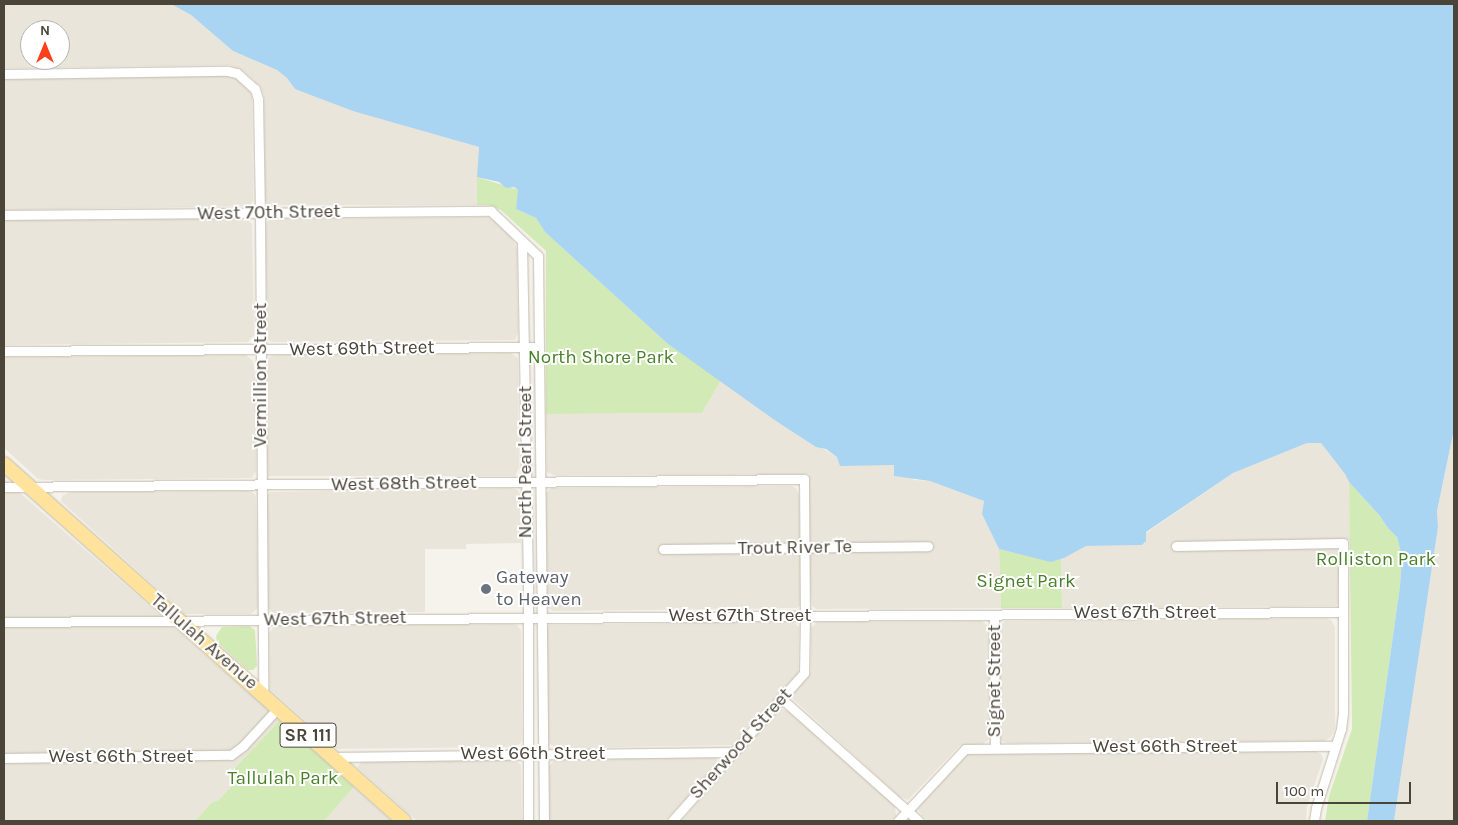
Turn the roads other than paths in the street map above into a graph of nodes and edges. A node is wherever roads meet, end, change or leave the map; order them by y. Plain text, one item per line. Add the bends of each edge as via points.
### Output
1 (4, 74) edge
2 (260, 214) junction
3 (4, 215) edge
4 (522, 241) junction
5 (525, 347) junction
6 (539, 347) junction
7 (260, 350) junction
8 (4, 351) edge
9 (4, 464) edge
10 (525, 482) junction
11 (541, 482) junction
12 (262, 485) junction
13 (4, 487) edge
14 (30, 487) junction
15 (928, 546) dead end
16 (1176, 546) dead end
17 (804, 548) junction
18 (663, 549) dead end
19 (1342, 612) junction
20 (994, 615) junction
21 (806, 616) junction
22 (528, 617) junction
23 (543, 617) junction
24 (181, 620) junction
25 (263, 620) junction
26 (4, 622) edge
27 (263, 694) junction
28 (782, 699) junction
29 (278, 708) junction
30 (1335, 746) junction
31 (995, 748) junction
32 (733, 752) junction
33 (527, 754) junction
34 (544, 754) junction
35 (332, 756) junction
36 (4, 758) edge
37 (907, 811) junction
38 (404, 821) edge
39 (528, 821) edge
40 (544, 821) edge
41 (672, 821) edge
42 (898, 821) edge
43 (919, 821) edge
44 (1314, 821) edge

1 - 2 street, Vermillion Street via 228,71 244,78 258,99
2 - 3 street, West 70th Street
2 - 4 street, West 70th Street via 490,211
2 - 7 street, Vermillion Street
4 - 5 street, North Pearl Street
4 - 6 street, North Pearl Street via 538,256
5 - 6 street, West 69th Street
5 - 7 street, West 69th Street
5 - 10 street, North Pearl Street
6 - 11 street, North Pearl Street
7 - 8 street, West 69th Street
7 - 12 street, Vermillion Street
9 - 14 main road, Tallulah Avenue / SR 111
10 - 11 street, West 68th Street
10 - 12 street, West 68th Street
10 - 22 street, North Pearl Street
11 - 17 street, West 68th Street via 804,479
11 - 23 street, North Pearl Street
12 - 14 street, West 68th Street
12 - 25 street, Vermillion Street
13 - 14 street, West 68th Street
14 - 24 main road, Tallulah Avenue / SR 111
15 - 17 street, Trout River Te
16 - 19 street via 1343,543
17 - 18 street, Trout River Te
17 - 21 street
19 - 20 street, West 67th Street
19 - 30 street via 1343,713
20 - 21 street, West 67th Street
20 - 31 street, Signet Street
21 - 23 street, West 67th Street
21 - 28 street, Sherwood Street via 804,673
22 - 23 street, West 67th Street
22 - 25 street, West 67th Street
22 - 33 street, North Pearl Street
23 - 34 street, North Pearl Street
24 - 25 street, West 67th Street
24 - 26 street, West 67th Street
24 - 27 main road, Tallulah Avenue / SR 111
25 - 27 street, Vermillion Street
27 - 29 main road, Tallulah Avenue / SR 111
28 - 32 street, Sherwood Street
28 - 37 street
29 - 35 main road, Tallulah Avenue / SR 111
29 - 36 street, West 66th Street via 231,755
30 - 31 street, West 66th Street
30 - 44 street
31 - 37 street, West 66th Street via 965,749
32 - 34 street, West 66th Street
32 - 41 street, Sherwood Street
33 - 34 street, West 66th Street
33 - 35 street, West 66th Street
33 - 39 street, North Pearl Street
34 - 40 street, North Pearl Street
35 - 38 main road, Tallulah Avenue / SR 111
37 - 42 street, West 66th Street
37 - 43 street

